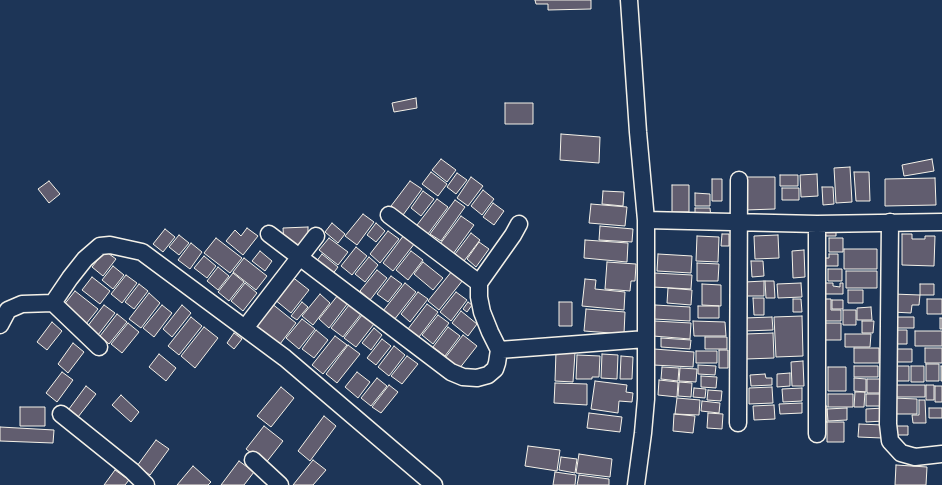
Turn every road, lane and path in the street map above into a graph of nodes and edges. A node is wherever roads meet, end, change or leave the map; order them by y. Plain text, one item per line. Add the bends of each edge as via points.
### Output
1 (629, 0) edge
2 (739, 180) dead end
3 (389, 215) dead end
4 (646, 220) junction
5 (890, 222) junction
6 (942, 222) edge
7 (738, 223) junction
8 (519, 224) dead end
9 (817, 224) junction
10 (269, 234) dead end
11 (316, 236) dead end
12 (299, 258) junction
13 (479, 283) junction
14 (54, 303) junction
15 (0, 325) edge
16 (245, 328) junction
17 (646, 339) junction
18 (99, 347) dead end
19 (499, 350) junction
20 (61, 414) dead end
21 (738, 423) dead end
22 (818, 434) dead end
23 (942, 454) edge
24 (253, 460) dead end
25 (146, 485) edge
26 (280, 485) edge
27 (434, 485) edge
28 (636, 485) edge

1 - 4 street
2 - 7 street
3 - 13 street
4 - 7 street
4 - 17 street
5 - 6 street
5 - 9 street
5 - 23 street via 888,434 890,441 901,452 915,457
7 - 9 street
7 - 21 street
8 - 13 street
9 - 22 street
10 - 12 street
11 - 12 street
12 - 16 street
12 - 19 street via 451,372 463,377 477,378 488,375 495,369
13 - 19 street via 482,312
14 - 15 street via 22,304 8,310
14 - 16 street via 85,259 100,246 110,245 142,252
14 - 18 street
16 - 27 street via 285,358
17 - 19 street
17 - 28 street via 646,399
20 - 25 street
24 - 26 street

